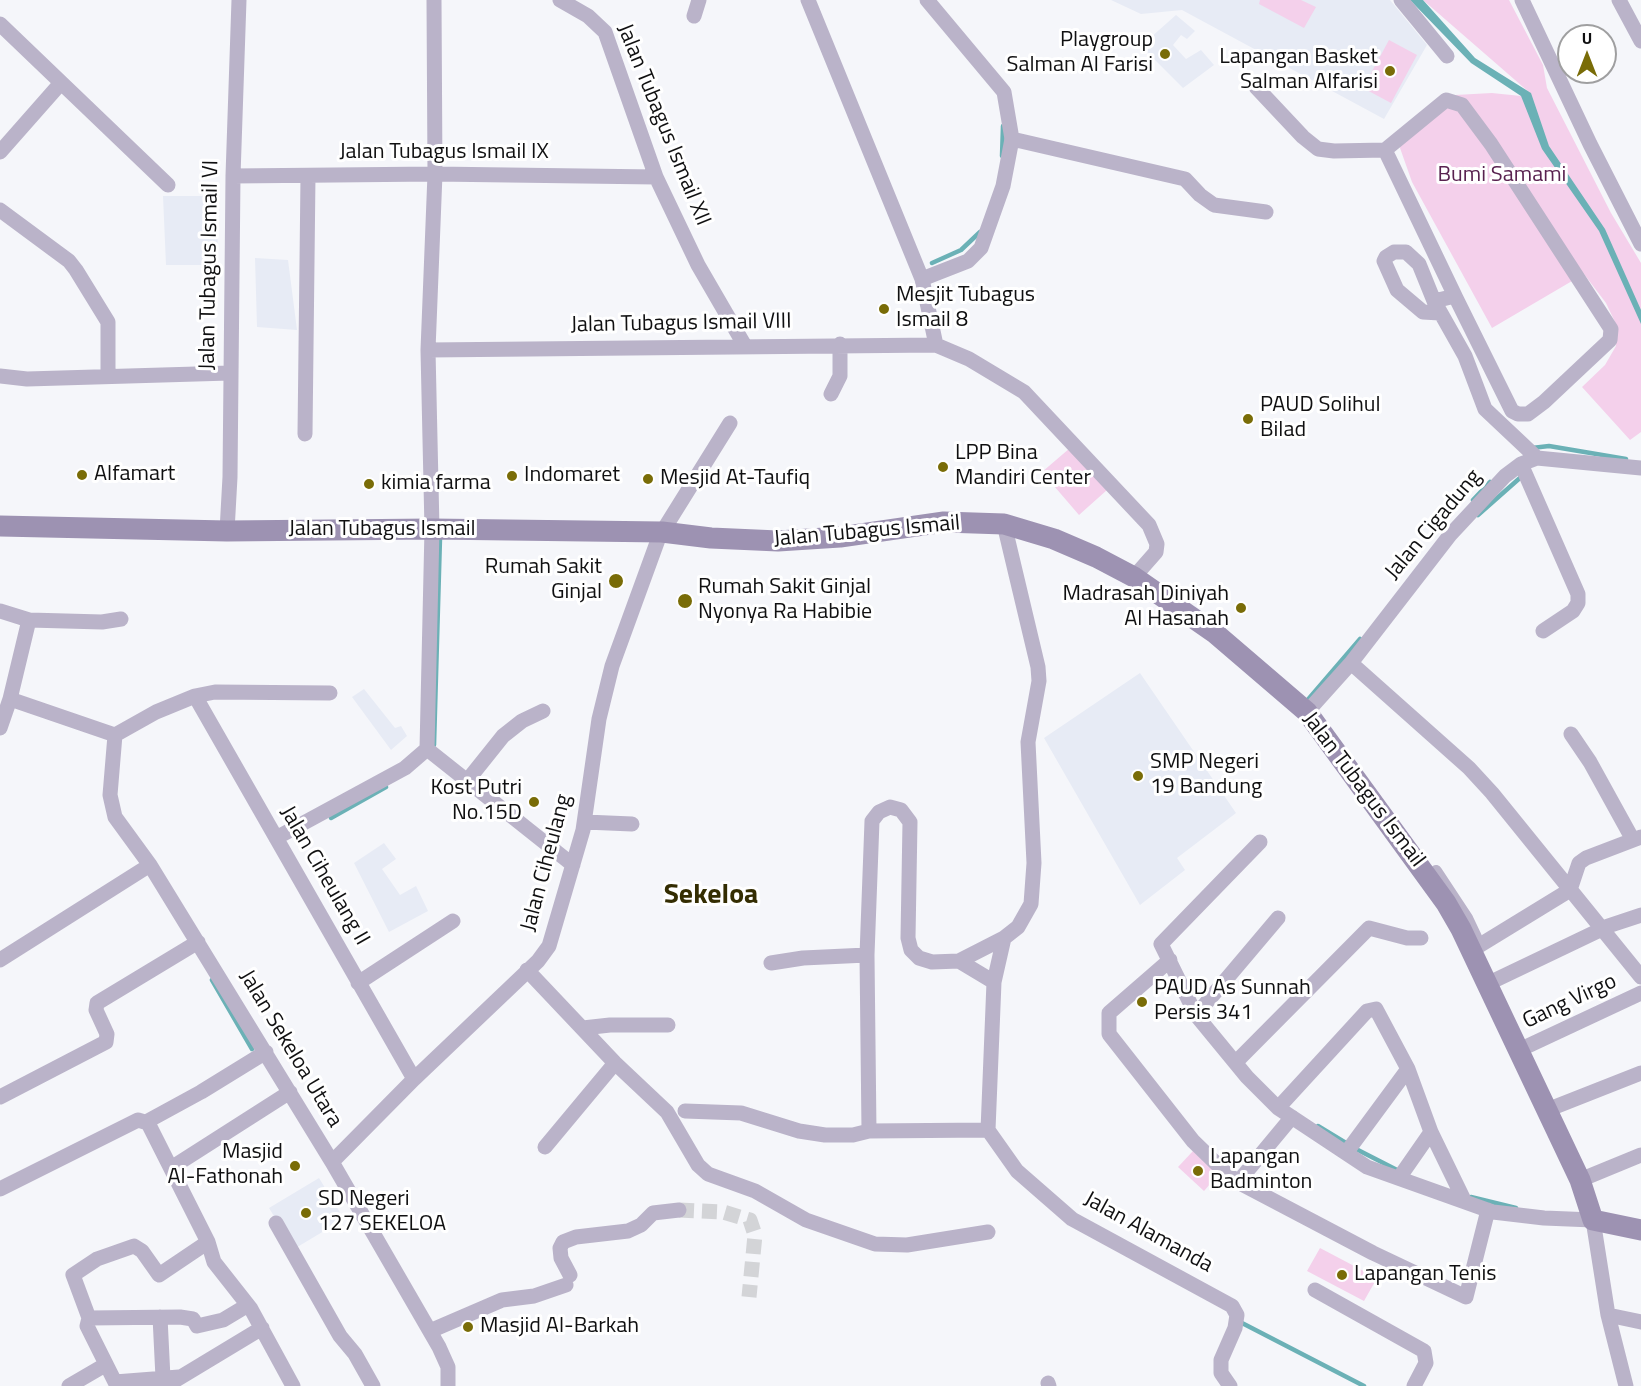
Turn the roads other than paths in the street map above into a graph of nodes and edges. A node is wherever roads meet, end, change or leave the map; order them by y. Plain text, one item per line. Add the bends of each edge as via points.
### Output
1 (239, 0) edge
2 (434, 0) edge
3 (560, 0) edge
4 (699, 0) edge
5 (808, 0) edge
6 (927, 0) edge
7 (1401, 0) edge
8 (1522, 0) edge
9 (1620, 0) edge
10 (694, 16) dead end
11 (0, 24) edge
12 (1641, 41) edge
13 (1447, 56) dead end
14 (60, 84) junction
15 (1256, 87) dead end
16 (1012, 139) junction
17 (1385, 150) junction
18 (0, 152) edge
19 (435, 174) junction
20 (233, 176) junction
21 (308, 176) junction
22 (656, 177) junction
23 (168, 185) dead end
24 (0, 210) edge
25 (1266, 212) dead end
26 (1638, 239) edge
27 (922, 279) junction
28 (1455, 297) junction
29 (840, 344) junction
30 (936, 345) junction
31 (745, 346) junction
32 (428, 350) junction
33 (230, 373) junction
34 (108, 375) junction
35 (0, 376) edge
36 (831, 394) dead end
37 (730, 423) dead end
38 (305, 434) dead end
39 (1537, 458) junction
40 (1521, 464) junction
41 (1641, 468) edge
42 (1004, 524) junction
43 (0, 526) edge
44 (432, 529) junction
45 (227, 531) junction
46 (662, 532) junction
47 (1134, 577) junction
48 (0, 611) edge
49 (121, 619) dead end
50 (29, 620) junction
51 (1543, 631) dead end
52 (1351, 663) junction
53 (330, 693) dead end
54 (195, 696) junction
55 (10, 699) junction
56 (543, 711) dead end
57 (1307, 712) junction
58 (0, 728) edge
59 (1571, 734) dead end
60 (115, 735) junction
61 (427, 749) junction
62 (467, 781) junction
63 (585, 822) junction
64 (632, 824) dead end
65 (276, 838) junction
66 (1637, 838) edge
67 (1260, 842) dead end
68 (150, 865) junction
69 (573, 865) junction
70 (1436, 872) dead end
71 (1569, 890) junction
72 (1641, 915) edge
73 (1278, 918) dead end
74 (453, 921) dead end
75 (1601, 929) junction
76 (1004, 938) junction
77 (1421, 938) dead end
78 (198, 942) junction
79 (1476, 947) junction
80 (867, 955) junction
81 (0, 960) edge
82 (1170, 960) junction
83 (959, 961) junction
84 (771, 963) dead end
85 (527, 970) junction
86 (1641, 977) edge
87 (994, 982) junction
88 (358, 983) junction
89 (1487, 984) junction
90 (1641, 993) edge
91 (1196, 1015) junction
92 (668, 1025) dead end
93 (583, 1028) junction
94 (1517, 1051) junction
95 (266, 1052) junction
96 (1236, 1062) junction
97 (615, 1063) junction
98 (1408, 1069) junction
99 (1641, 1073) edge
100 (414, 1079) junction
101 (291, 1092) junction
102 (0, 1097) edge
103 (1278, 1108) junction
104 (1547, 1110) junction
105 (686, 1111) dead end
106 (1292, 1117) junction
107 (146, 1122) junction
108 (988, 1130) junction
109 (869, 1131) junction
110 (1431, 1132) junction
111 (545, 1147) dead end
112 (1346, 1153) junction
113 (1641, 1155) edge
114 (332, 1162) junction
115 (171, 1168) junction
116 (1399, 1178) junction
117 (1580, 1180) junction
118 (1238, 1182) junction
119 (2, 1188) edge
120 (1465, 1202) junction
121 (679, 1210) tunnel mouth
122 (1488, 1210) junction
123 (1593, 1220) junction
124 (276, 1223) dead end
125 (1641, 1230) edge
126 (988, 1232) dead end
127 (208, 1242) junction
128 (1315, 1290) dead end
129 (248, 1305) junction
130 (1608, 1315) junction
131 (160, 1317) junction
132 (89, 1318) junction
133 (1641, 1322) edge
134 (262, 1329) junction
135 (430, 1331) junction
136 (105, 1365) junction
137 (169, 1380) edge
138 (116, 1384) edge
139 (69, 1386) edge
140 (293, 1386) edge
141 (373, 1386) edge
142 (448, 1386) edge
143 (1230, 1386) edge
144 (1414, 1386) edge
145 (1626, 1386) edge

1 - 20 street, Jalan Tubagus Ismail VI
2 - 19 street
3 - 22 street, Jalan Tubagus Ismail XII via 588,16 605,32
4 - 10 street
5 - 27 street
6 - 16 street via 1004,92
7 - 13 street
8 - 26 street
9 - 12 street
11 - 14 street
14 - 18 street
14 - 23 street
15 - 17 street via 1318,149
16 - 25 street via 1185,179 1214,205
16 - 27 street via 1003,186 981,248 968,261
17 - 28 street
17 - 28 street via 1446,100 1462,105 1611,329 1610,340 1544,402 1528,414 1518,414 1512,411
19 - 21 street, Jalan Tubagus Ismail IX
19 - 22 street, Jalan Tubagus Ismail IX
19 - 32 street
20 - 21 street, Jalan Tubagus Ismail IX
20 - 33 street, Jalan Tubagus Ismail VI
21 - 38 street
22 - 31 street, Jalan Tubagus Ismail XII via 698,265
24 - 34 street via 76,270 108,322
27 - 30 street
28 - 39 street via 1437,307 1465,356 1485,409
29 - 30 street, Jalan Tubagus Ismail VIII
29 - 31 street, Jalan Tubagus Ismail VIII
29 - 36 street via 840,376
30 - 47 street, Jalan Tubagus Ismail VIII via 1024,392 1149,525 1156,552
31 - 32 street, Jalan Tubagus Ismail VIII
32 - 44 street
33 - 34 street
33 - 45 street, Jalan Tubagus Ismail VI
34 - 35 street via 27,379
37 - 46 street, Jalan Ciheulang
39 - 40 street, Jalan Cigadung
39 - 41 street, Jalan Cigadung
40 - 51 street via 1578,594 1573,611
40 - 52 street, Jalan Cigadung via 1450,535
42 - 46 main road, Jalan Tubagus Ismail via 944,522 778,542
42 - 47 main road, Jalan Tubagus Ismail via 1054,539
42 - 76 street via 1039,681 1028,742 1034,884 1026,915
43 - 45 main road, Jalan Tubagus Ismail
44 - 45 main road, Jalan Tubagus Ismail
44 - 46 main road, Jalan Tubagus Ismail
44 - 61 street
46 - 63 street, Jalan Ciheulang via 612,666 599,719
47 - 57 main road, Jalan Tubagus Ismail via 1216,634
48 - 50 street
49 - 50 street
50 - 55 street
52 - 57 street, Jalan Cigadung
52 - 71 street via 1469,768
53 - 54 street via 215,692
54 - 60 street
54 - 65 street, Jalan Ciheulang II
55 - 58 street
55 - 60 street
56 - 62 street via 503,736
57 - 79 main road, Jalan Tubagus Ismail
59 - 66 street
60 - 68 street, Jalan Sekeloa Utara via 110,804
61 - 62 street
61 - 65 street via 405,768
62 - 69 street
63 - 64 street
63 - 69 street, Jalan Ciheulang
65 - 88 street, Jalan Ciheulang II
66 - 71 street via 1579,863
67 - 82 street via 1161,944
68 - 78 street, Jalan Sekeloa Utara
68 - 81 street
69 - 85 street, Jalan Ciheulang via 549,946
70 - 79 street via 1467,918
71 - 75 street
71 - 79 street
72 - 75 street
73 - 91 street
74 - 88 street
75 - 86 street
75 - 89 street
76 - 83 street
76 - 87 street
77 - 96 street via 1369,928
78 - 95 street, Jalan Sekeloa Utara
78 - 102 street via 97,1003 106,1042
79 - 89 main road, Jalan Tubagus Ismail
80 - 83 street via 872,821 890,807 901,810 910,822 911,950 932,962
80 - 84 street via 803,957
80 - 109 street
82 - 91 street
82 - 118 street via 1109,1013 1109,1034 1193,1142
83 - 87 street
85 - 93 street
85 - 100 street, Jalan Ciheulang
87 - 108 street
88 - 100 street, Jalan Ciheulang II
89 - 94 main road, Jalan Tubagus Ismail
90 - 94 street, Gang Virgo
91 - 96 street
92 - 93 street via 610,1024
93 - 97 street
94 - 104 main road, Jalan Tubagus Ismail
95 - 101 street, Jalan Sekeloa Utara
95 - 107 street
96 - 103 street
97 - 111 street
97 - 126 street via 667,1112 702,1170 755,1191 806,1220 875,1244 907,1245
98 - 103 street via 1376,1009 1371,1009
98 - 110 street
98 - 112 street
99 - 104 street
100 - 114 street, Jalan Ciheulang
101 - 114 street, Jalan Sekeloa Utara
101 - 115 street
103 - 106 street
104 - 117 main road, Jalan Tubagus Ismail
105 - 109 street via 741,1113 825,1135
106 - 112 street
106 - 118 street
107 - 115 street
107 - 119 street via 138,1120
108 - 109 street
108 - 143 street, Jalan Alamanda via 1017,1171 1072,1219 1232,1306 1237,1315 1221,1360 1221,1373
110 - 116 street
110 - 120 street
112 - 116 street via 1367,1167
113 - 117 street
114 - 135 street, Jalan Sekeloa Utara
115 - 127 street
116 - 120 street
117 - 123 main road, Jalan Tubagus Ismail
118 - 122 street via 1466,1297
120 - 122 street
121 - 135 street via 653,1213 628,1231 563,1242 561,1258 568,1280 534,1296 502,1300
122 - 123 street
123 - 125 main road
123 - 130 street
124 - 141 street
127 - 129 street via 214,1262
127 - 132 street via 159,1275 135,1246 80,1268 73,1278
128 - 144 street via 1424,1351 1426,1363
129 - 131 street via 223,1320 196,1326 194,1319
129 - 134 street
130 - 133 street
130 - 145 street
131 - 132 street
131 - 137 street
132 - 136 street via 87,1326
134 - 137 street
134 - 140 street
135 - 142 street, Jalan Sekeloa Utara via 448,1367
136 - 138 street
136 - 139 street
137 - 138 street

